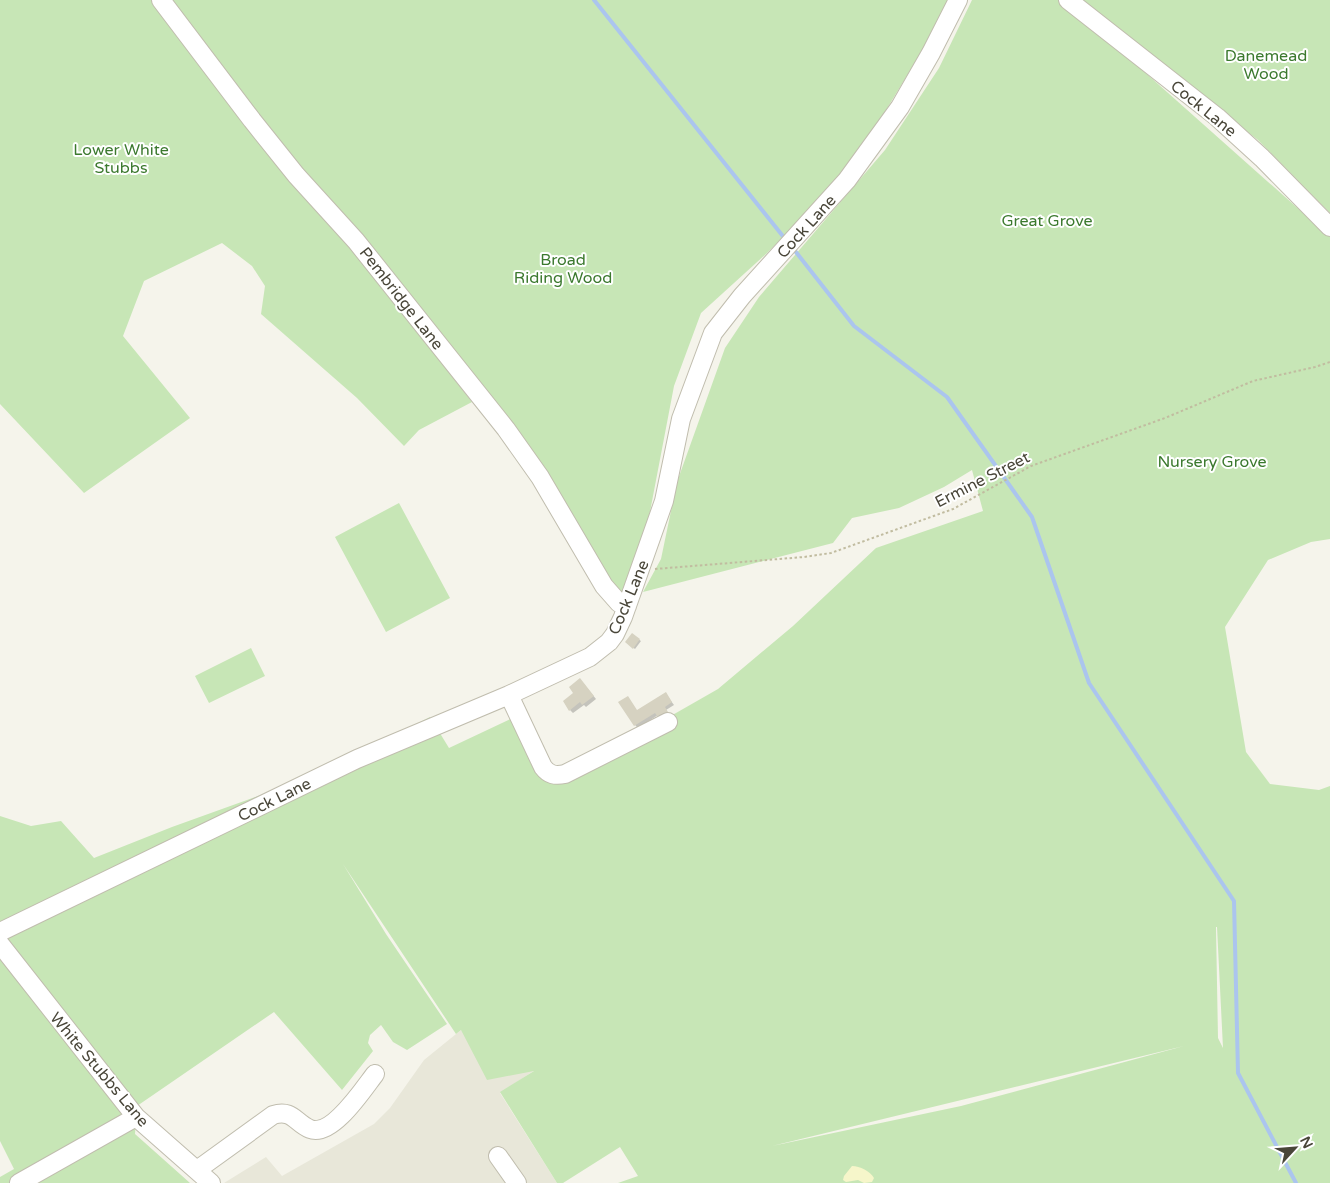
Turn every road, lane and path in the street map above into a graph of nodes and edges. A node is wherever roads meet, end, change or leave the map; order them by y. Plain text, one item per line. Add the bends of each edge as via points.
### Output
1 (161, 0) edge
2 (958, 0) edge
3 (1068, 0) edge
4 (1330, 227) edge
5 (1330, 362) edge
6 (637, 579) junction
7 (627, 606) junction
8 (509, 695) junction
9 (668, 722) dead end
10 (0, 932) edge
11 (0, 944) edge
12 (375, 1074) dead end
13 (136, 1117) junction
14 (498, 1156) dead end
15 (197, 1170) junction
16 (19, 1183) edge
17 (211, 1183) edge
18 (518, 1183) edge

1 - 7 street, Pembridge Lane via 252,120 356,241 506,429 540,477 604,586 619,603
2 - 6 street, Cock Lane via 900,107 847,180 742,296 713,333 681,419 664,501
3 - 4 street, Cock Lane via 1217,118
5 - 6 path, Ermine Street via 1253,380 1165,418 1031,466 953,509 831,553 657,568
6 - 7 street, Cock Lane
7 - 8 street, Cock Lane via 615,634 601,650
8 - 9 street via 543,768 558,776
8 - 10 street, Cock Lane via 357,759
11 - 13 street, White Stubbs Lane
12 - 15 street via 331,1125 311,1130 290,1115 282,1112 273,1115
13 - 15 street, White Stubbs Lane
13 - 16 street
14 - 18 street
15 - 17 street, White Stubbs Lane

